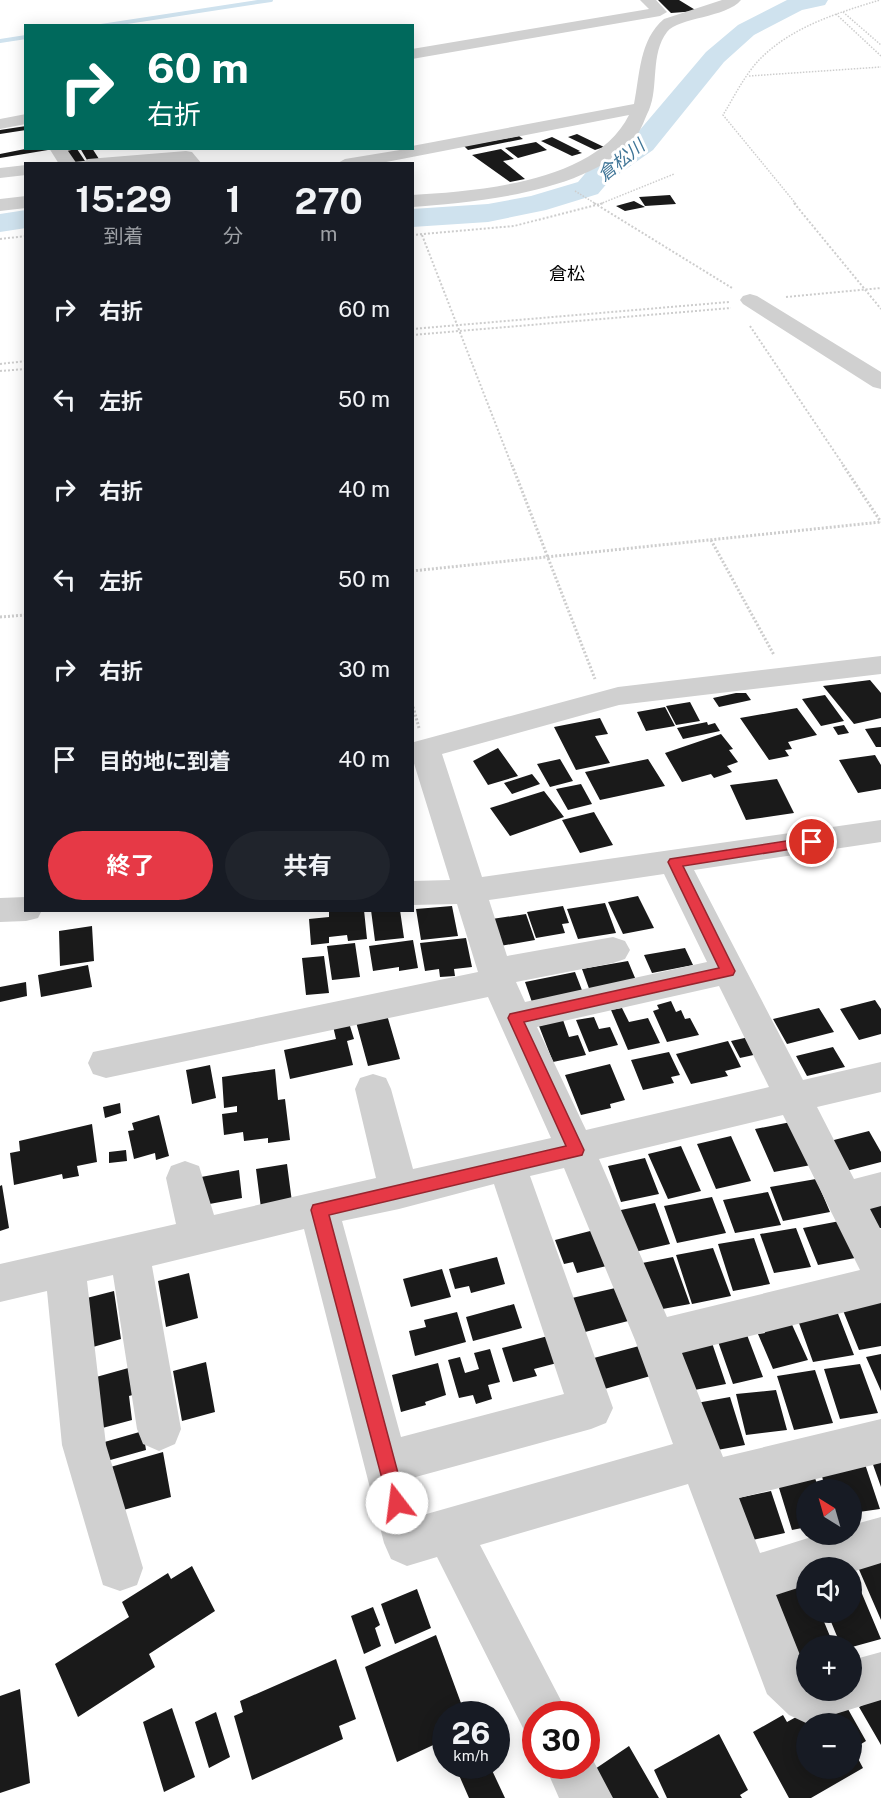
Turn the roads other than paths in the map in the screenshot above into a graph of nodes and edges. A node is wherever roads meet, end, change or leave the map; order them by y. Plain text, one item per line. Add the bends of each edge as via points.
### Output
1 (647, 0) edge
2 (734, 0) edge
3 (664, 17) junction
4 (414, 54) edge
5 (642, 108) junction
6 (24, 119) edge
7 (0, 124) edge
8 (112, 162) edge
9 (191, 162) edge
10 (356, 162) edge
11 (24, 170) edge
12 (0, 173) edge
13 (414, 201) edge
14 (24, 202) edge
15 (0, 205) edge
16 (747, 309) road end
17 (881, 382) edge
18 (881, 665) edge
19 (881, 831) edge
20 (674, 862) junction
21 (468, 891) junction
22 (414, 893) edge
23 (24, 909) edge
24 (0, 910) edge
25 (613, 950) dead end
26 (728, 971) junction
27 (497, 976) junction
28 (515, 1018) junction
29 (106, 1063) dead end
30 (881, 1077) edge
31 (373, 1089) dead end
32 (792, 1098) junction
33 (576, 1150) junction
34 (507, 1166) junction
35 (185, 1178) dead end
36 (881, 1189) edge
37 (399, 1192) junction
38 (844, 1199) junction
39 (319, 1210) junction
40 (199, 1237) junction
41 (130, 1252) junction
42 (65, 1267) junction
43 (881, 1271) edge
44 (0, 1283) edge
45 (881, 1284) edge
46 (656, 1340) junction
47 (159, 1429) dead end
48 (881, 1441) edge
49 (387, 1463) junction
50 (706, 1471) junction
51 (448, 1531) junction
52 (881, 1540) edge
53 (120, 1568) dead end
54 (747, 1580) junction
55 (881, 1676) edge
56 (862, 1682) edge
57 (796, 1688) edge
58 (536, 1701) edge
59 (577, 1779) edge
60 (587, 1798) edge

1 - 3 street
2 - 3 street
3 - 4 street
3 - 5 street via 651,49
5 - 10 street
5 - 13 street via 622,140 556,178 514,189
6 - 7 street
8 - 9 street via 186,156
11 - 12 street
14 - 15 street
16 - 17 street
18 - 21 street via 618,696 425,749
19 - 20 street
20 - 21 street
20 - 26 street
21 - 22 street
21 - 27 street
23 - 24 street
25 - 27 street
26 - 28 street
26 - 32 street
27 - 28 street
27 - 29 street
28 - 33 street
30 - 32 street
31 - 37 street
32 - 33 street
32 - 38 street
33 - 34 street
33 - 46 street
34 - 37 street
34 - 49 street via 591,1408
35 - 40 street
36 - 38 street
37 - 39 street
38 - 43 street
39 - 40 street
39 - 49 street
40 - 41 street
41 - 42 street
41 - 47 street
42 - 44 street
42 - 53 street via 84,1445
45 - 46 street
46 - 50 street
48 - 50 street
49 - 51 street via 407,1543
50 - 51 street
50 - 54 street
51 - 58 street
52 - 54 street
54 - 57 street via 784,1677
55 - 56 street
59 - 60 street

